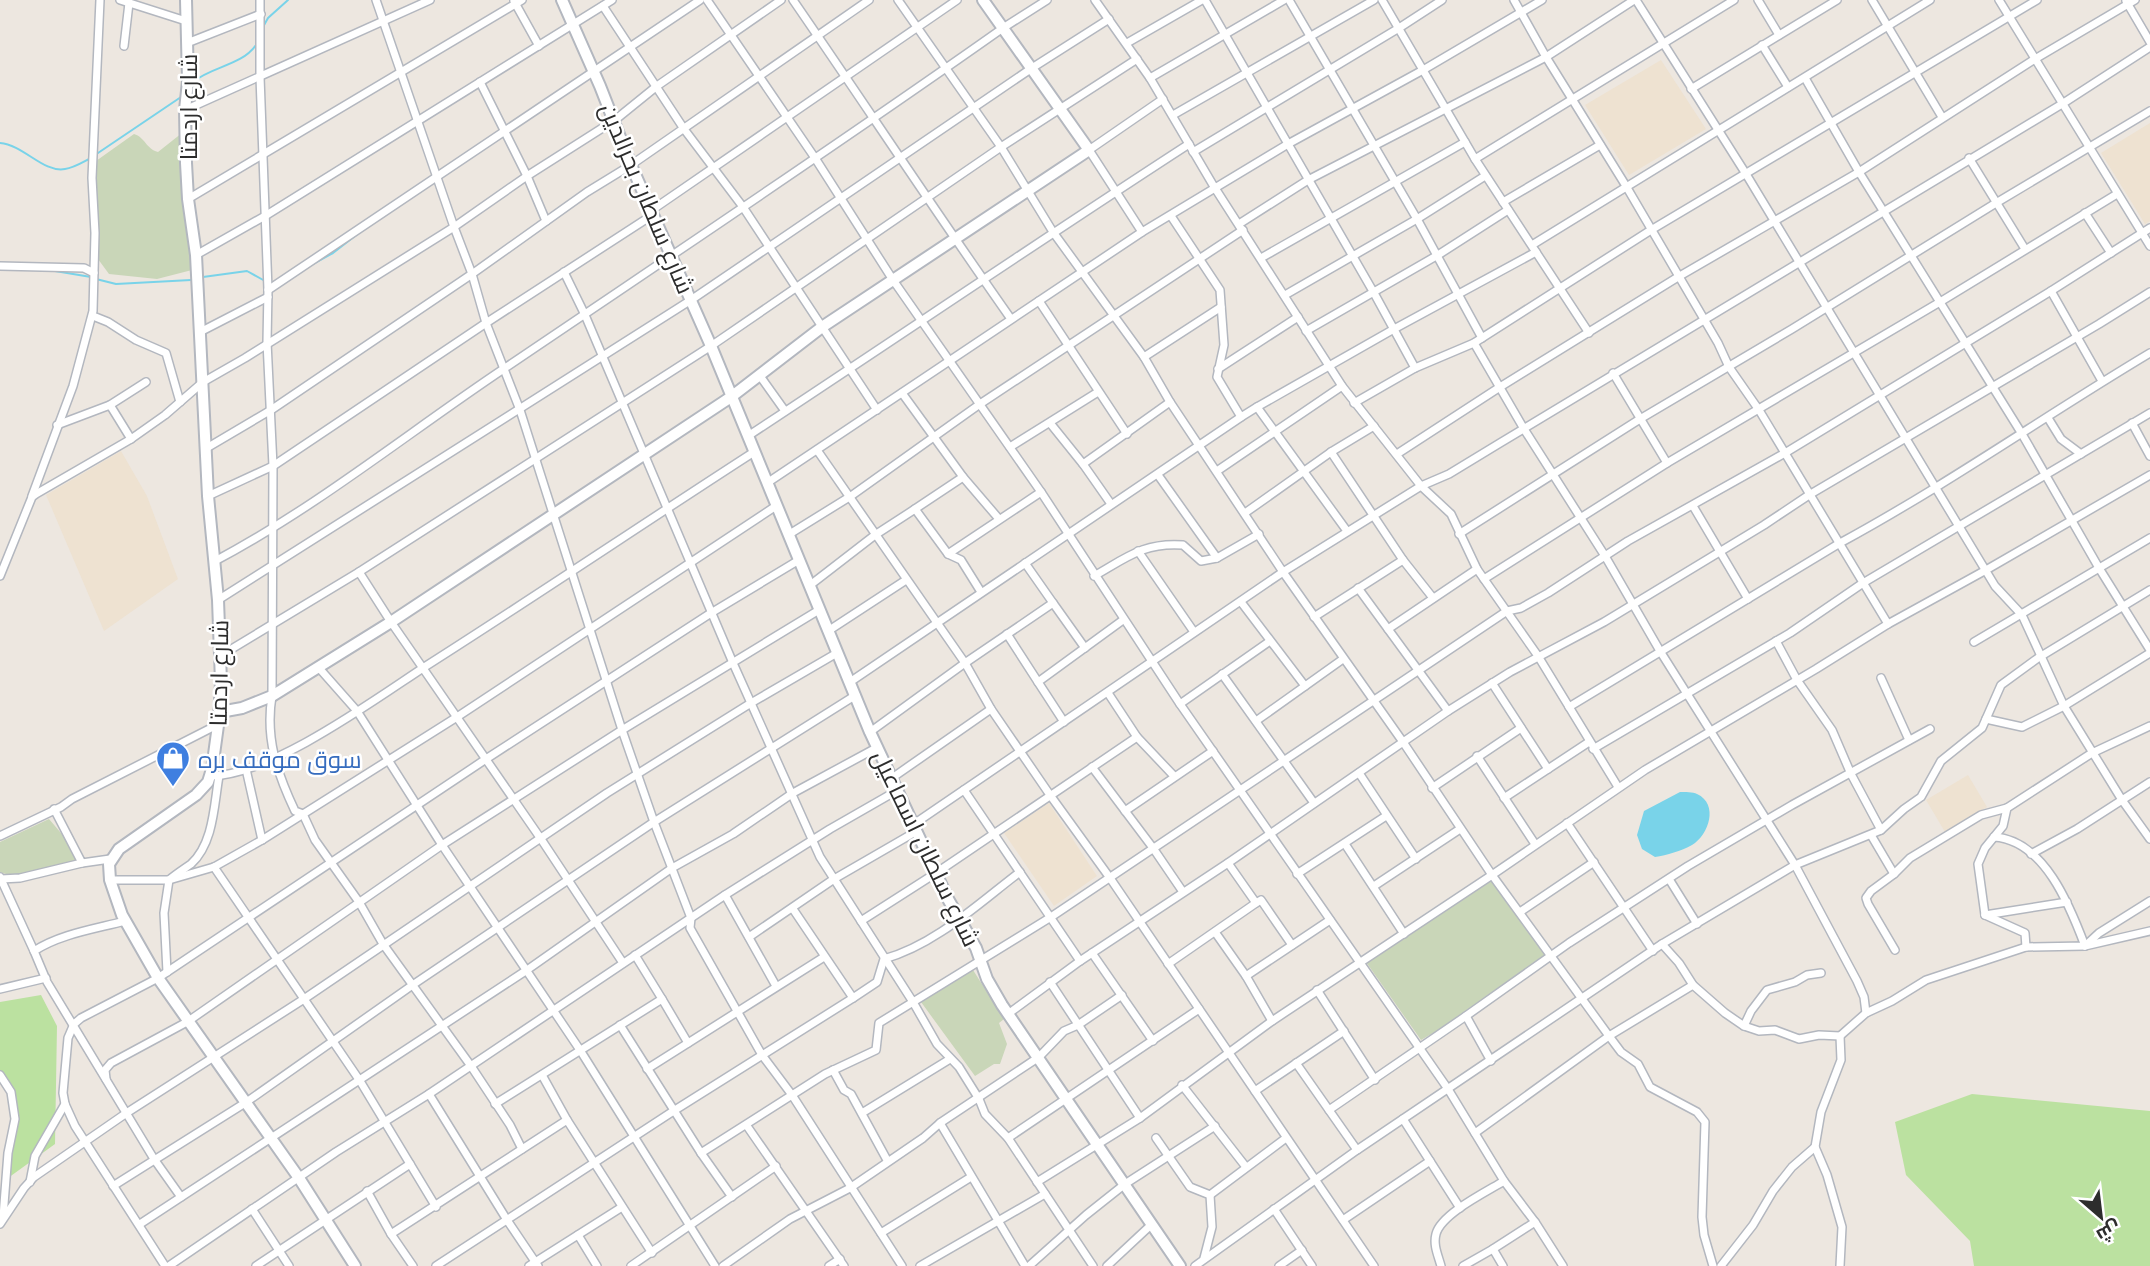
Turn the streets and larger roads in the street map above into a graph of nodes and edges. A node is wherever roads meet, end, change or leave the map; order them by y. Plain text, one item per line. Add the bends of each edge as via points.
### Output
1 (100, 0) edge
2 (120, 0) edge
3 (186, 0) edge
4 (260, 0) edge
5 (376, 0) edge
6 (430, 0) edge
7 (562, 0) edge
8 (612, 0) edge
9 (700, 0) edge
10 (707, 0) edge
11 (781, 0) edge
12 (793, 0) edge
13 (869, 0) edge
14 (898, 0) edge
15 (957, 0) edge
16 (984, 0) edge
17 (1047, 0) edge
18 (1107, 0) edge
19 (1204, 0) edge
20 (1287, 0) edge
21 (1374, 0) edge
22 (1382, 0) edge
23 (1442, 0) edge
24 (1514, 0) edge
25 (1542, 0) edge
26 (1635, 0) edge
27 (1734, 0) edge
28 (1758, 0) edge
29 (1837, 0) edge
30 (1872, 0) edge
31 (1930, 0) edge
32 (1999, 0) edge
33 (2037, 0) edge
34 (517, 1) edge
35 (2129, 1) edge
36 (1097, 2) edge
37 (130, 4) junction
38 (1618, 4) edge
39 (603, 6) junction
40 (1521, 13) junction
41 (261, 14) junction
42 (2010, 18) junction
43 (1109, 19) junction
44 (186, 21) junction
45 (383, 22) junction
46 (573, 26) junction
47 (1888, 26) junction
48 (916, 27) junction
49 (1003, 28) junction
50 (1399, 28) junction
51 (1225, 33) junction
52 (732, 35) junction
53 (1779, 35) junction
54 (818, 36) junction
55 (1311, 36) junction
56 (1663, 42) junction
57 (2150, 42) edge
58 (187, 43) junction
59 (1127, 43) junction
60 (1762, 45) junction
61 (124, 46) dead end
62 (539, 46) junction
63 (630, 47) junction
64 (2150, 47) edge
65 (1546, 57) junction
66 (1137, 59) junction
67 (2035, 60) junction
68 (1032, 68) junction
69 (945, 69) junction
70 (1331, 70) junction
71 (1423, 70) junction
72 (402, 72) junction
73 (594, 72) junction
74 (1247, 72) junction
75 (1916, 72) junction
76 (760, 75) junction
77 (260, 76) junction
78 (845, 76) junction
79 (1150, 78) junction
80 (1805, 78) junction
81 (480, 82) junction
82 (657, 86) junction
83 (1788, 87) junction
84 (1691, 89) junction
85 (1572, 97) junction
86 (1163, 99) junction
87 (2062, 104) junction
88 (973, 107) junction
89 (1267, 107) junction
90 (1060, 108) junction
91 (1353, 108) junction
92 (185, 110) junction
93 (1446, 110) junction
94 (2150, 111) edge
95 (1173, 115) junction
96 (786, 117) junction
97 (874, 117) junction
98 (1942, 117) junction
99 (615, 120) junction
100 (418, 121) junction
101 (1832, 122) junction
102 (684, 129) junction
103 (504, 130) junction
104 (1718, 130) junction
105 (1465, 142) junction
106 (1189, 144) junction
107 (1288, 144) junction
108 (1600, 145) junction
109 (1374, 146) junction
110 (1001, 147) junction
111 (2088, 148) junction
112 (1089, 150) junction
113 (1193, 152) junction
114 (262, 156) junction
115 (900, 157) junction
116 (815, 158) junction
117 (1969, 158) junction
118 (1475, 159) junction
119 (631, 165) junction
120 (713, 168) junction
121 (1858, 172) junction
122 (1746, 174) junction
123 (437, 176) junction
124 (527, 176) junction
125 (1485, 176) junction
126 (1308, 180) junction
127 (1395, 183) junction
128 (1626, 186) junction
129 (1215, 188) junction
130 (1028, 191) junction
131 (1116, 191) junction
132 (2117, 194) junction
133 (842, 198) junction
134 (188, 199) junction
135 (926, 199) junction
136 (1503, 202) junction
137 (1996, 203) junction
138 (743, 207) junction
139 (1508, 209) junction
140 (1884, 211) junction
141 (653, 212) junction
142 (2085, 213) junction
143 (265, 216) junction
144 (1171, 216) junction
145 (1331, 219) junction
146 (1417, 219) junction
147 (1772, 220) junction
148 (546, 221) junction
149 (454, 226) junction
150 (1241, 227) junction
151 (2150, 228) edge
152 (1651, 230) junction
153 (1054, 232) junction
154 (1142, 233) junction
155 (2141, 233) junction
156 (868, 239) junction
157 (954, 239) junction
158 (2150, 246) edge
159 (769, 247) junction
160 (1534, 248) junction
161 (2025, 249) junction
162 (2111, 253) junction
163 (196, 255) junction
164 (1352, 256) junction
165 (1438, 256) junction
166 (1912, 256) junction
167 (672, 257) junction
168 (1261, 258) junction
169 (1199, 259) junction
170 (1797, 262) junction
171 (0, 266) edge
172 (564, 272) junction
173 (94, 273) junction
174 (1082, 273) junction
175 (472, 274) junction
176 (1678, 277) junction
177 (893, 280) junction
178 (983, 280) junction
179 (795, 288) junction
180 (1561, 289) junction
181 (2051, 291) junction
182 (2150, 292) edge
183 (268, 293) junction
184 (1374, 293) junction
185 (1460, 294) junction
186 (1284, 295) junction
187 (691, 300) junction
188 (1039, 301) junction
189 (1940, 302) junction
190 (1221, 307) junction
191 (1825, 308) junction
192 (584, 315) junction
193 (1114, 315) junction
194 (93, 316) junction
195 (1298, 317) junction
196 (1011, 320) junction
197 (1704, 320) junction
198 (923, 322) junction
199 (486, 323) junction
200 (822, 327) junction
201 (1394, 329) junction
202 (1306, 331) junction
203 (200, 332) junction
204 (1589, 333) junction
205 (2077, 337) junction
206 (1482, 338) junction
207 (267, 342) junction
208 (1964, 342) junction
209 (1474, 343) junction
210 (711, 345) junction
211 (1069, 346) junction
212 (2150, 353) edge
213 (1854, 354) junction
214 (603, 357) junction
215 (1144, 357) junction
216 (951, 361) junction
217 (1329, 366) junction
218 (1729, 367) junction
219 (503, 369) junction
220 (850, 369) junction
221 (1415, 369) junction
222 (1217, 370) junction
223 (1613, 373) junction
224 (760, 376) junction
225 (2102, 381) junction
226 (146, 382) dead end
227 (203, 382) junction
228 (1342, 386) junction
229 (1500, 387) junction
230 (1992, 387) junction
231 (1098, 392) junction
232 (902, 393) junction
233 (1878, 394) junction
234 (731, 397) junction
235 (180, 402) junction
236 (621, 402) junction
237 (1170, 402) junction
238 (1354, 403) junction
239 (980, 404) junction
240 (110, 405) junction
241 (1257, 407) junction
242 (271, 410) junction
243 (520, 410) junction
244 (877, 410) junction
245 (1759, 410) junction
246 (785, 411) junction
247 (2150, 412) edge
248 (1241, 417) junction
249 (2048, 418) junction
250 (1640, 419) junction
251 (1050, 423) junction
252 (2132, 423) junction
253 (57, 425) junction
254 (1374, 426) junction
255 (1524, 429) junction
256 (1275, 433) junction
257 (1127, 434) junction
258 (2022, 434) junction
259 (748, 436) junction
260 (932, 437) junction
261 (131, 439) junction
262 (1906, 439) junction
263 (1199, 446) junction
264 (1010, 447) junction
265 (205, 449) junction
266 (817, 450) junction
267 (754, 452) junction
268 (1331, 452) junction
269 (1785, 453) junction
270 (1397, 454) junction
271 (2081, 454) junction
272 (644, 456) junction
273 (2150, 457) edge
274 (535, 459) junction
275 (1667, 463) junction
276 (1083, 464) junction
277 (273, 466) junction
278 (1217, 471) junction
279 (1304, 472) junction
280 (1553, 474) junction
281 (1158, 475) junction
282 (2150, 475) edge
283 (2047, 476) junction
284 (963, 477) junction
285 (767, 483) junction
286 (1421, 486) junction
287 (1936, 486) junction
288 (1041, 492) junction
289 (1809, 495) junction
290 (208, 496) junction
291 (850, 496) junction
292 (32, 497) junction
293 (1111, 504) junction
294 (776, 506) junction
295 (1693, 506) junction
296 (667, 508) junction
297 (915, 509) junction
298 (1245, 513) junction
299 (553, 514) junction
300 (1374, 514) junction
301 (1580, 517) junction
302 (999, 519) junction
303 (2072, 521) junction
304 (1959, 526) junction
305 (273, 529) junction
306 (1347, 531) junction
307 (1067, 534) junction
308 (1259, 534) junction
309 (1459, 534) junction
310 (788, 535) junction
311 (875, 535) junction
312 (2150, 538) edge
313 (1840, 543) junction
314 (1138, 551) junction
315 (1719, 552) junction
316 (948, 554) junction
317 (1605, 556) junction
318 (1217, 558) junction
319 (799, 560) junction
320 (1403, 560) junction
321 (215, 561) junction
322 (690, 562) junction
323 (1025, 563) junction
324 (272, 567) junction
325 (2099, 568) junction
326 (1477, 569) junction
327 (1986, 570) junction
328 (359, 572) junction
329 (573, 572) junction
330 (1283, 572) junction
331 (0, 576) edge
332 (1094, 576) junction
333 (1484, 579) junction
334 (906, 580) junction
335 (1863, 583) junction
336 (809, 586) junction
337 (1358, 588) junction
338 (2150, 590) edge
339 (981, 592) junction
340 (1433, 598) junction
341 (1748, 599) junction
342 (218, 600) junction
343 (1241, 602) junction
344 (1053, 603) junction
345 (1633, 603) junction
346 (2123, 604) junction
347 (819, 610) junction
348 (1507, 611) junction
349 (711, 613) junction
350 (2022, 615) junction
351 (1314, 617) junction
352 (1124, 620) junction
353 (273, 622) junction
354 (391, 622) junction
355 (937, 623) junction
356 (1888, 624) junction
357 (589, 627) junction
358 (1388, 629) junction
359 (828, 631) junction
360 (1194, 632) junction
361 (1007, 634) junction
362 (1270, 640) junction
363 (1776, 641) junction
364 (1974, 642) dead end
365 (1085, 648) junction
366 (1660, 651) junction
367 (2150, 651) edge
368 (838, 653) junction
369 (220, 656) junction
370 (1538, 656) junction
371 (2042, 656) junction
372 (1343, 659) junction
373 (1152, 661) junction
374 (733, 663) junction
375 (965, 663) junction
376 (319, 668) junction
377 (423, 668) junction
378 (1420, 669) junction
379 (1222, 674) junction
380 (1881, 678) dead end
381 (1797, 680) junction
382 (850, 681) junction
383 (606, 682) junction
384 (1038, 682) junction
385 (1492, 683) junction
386 (1305, 686) junction
387 (1687, 691) junction
388 (1108, 693) junction
389 (856, 695) junction
390 (272, 696) junction
391 (1373, 700) junction
392 (751, 703) junction
393 (1180, 704) junction
394 (2064, 706) junction
395 (1569, 707) junction
396 (991, 709) junction
397 (1448, 710) junction
398 (357, 711) junction
399 (220, 712) junction
400 (457, 717) junction
401 (1986, 719) junction
402 (1256, 721) junction
403 (1064, 722) junction
404 (219, 724) junction
405 (2150, 726) edge
406 (1521, 728) junction
407 (1930, 729) dead end
408 (622, 730) junction
409 (1710, 730) junction
410 (870, 732) junction
411 (1137, 737) junction
412 (1909, 740) junction
413 (1403, 742) junction
414 (1591, 745) junction
415 (878, 747) junction
416 (772, 748) junction
417 (1213, 751) junction
418 (1021, 752) junction
419 (2092, 753) junction
420 (1477, 756) junction
421 (273, 758) junction
422 (485, 759) junction
423 (387, 761) junction
424 (1286, 761) junction
425 (1092, 767) junction
426 (246, 769) junction
427 (1548, 769) junction
428 (1359, 773) junction
429 (638, 774) junction
430 (1851, 774) junction
431 (215, 776) junction
432 (1174, 776) junction
433 (892, 778) junction
434 (2150, 782) edge
435 (1432, 788) junction
436 (1618, 788) junction
437 (898, 790) junction
438 (964, 790) junction
439 (1239, 790) junction
440 (793, 793) junction
441 (1050, 795) junction
442 (1504, 799) junction
443 (2122, 800) junction
444 (514, 801) junction
445 (1314, 803) junction
446 (418, 805) junction
447 (2007, 808) junction
448 (54, 809) junction
449 (1125, 811) junction
450 (303, 814) junction
451 (1386, 816) junction
452 (1766, 820) junction
453 (653, 822) junction
454 (1567, 823) junction
455 (916, 828) junction
456 (1460, 829) junction
457 (1881, 830) junction
458 (994, 833) junction
459 (1269, 834) junction
460 (1871, 835) junction
461 (0, 836) edge
462 (1994, 837) junction
463 (541, 839) junction
464 (2150, 839) edge
465 (262, 840) junction
466 (813, 841) junction
467 (1345, 844) junction
468 (1535, 844) junction
469 (442, 845) junction
470 (1153, 848) junction
471 (2031, 854) junction
472 (110, 859) junction
473 (1416, 859) junction
474 (331, 861) junction
475 (1594, 862) junction
476 (82, 863) junction
477 (1228, 863) junction
478 (1796, 865) junction
479 (214, 867) junction
480 (673, 869) junction
481 (1020, 872) junction
482 (936, 873) junction
483 (1297, 874) junction
484 (1894, 874) junction
485 (1492, 875) junction
486 (0, 878) edge
487 (1110, 878) junction
488 (1669, 878) junction
489 (834, 879) junction
490 (110, 880) junction
491 (169, 880) junction
492 (568, 881) junction
493 (1374, 886) junction
494 (471, 887) junction
495 (1183, 892) junction
496 (725, 895) junction
497 (2150, 901) edge
498 (359, 902) junction
499 (2067, 902) junction
500 (1256, 903) junction
501 (1625, 907) junction
502 (793, 908) junction
503 (1520, 912) junction
504 (1985, 915) junction
505 (1051, 917) junction
506 (691, 918) junction
507 (248, 919) junction
508 (958, 919) junction
509 (1330, 920) junction
510 (125, 921) junction
511 (861, 921) junction
512 (596, 922) junction
513 (1138, 922) junction
514 (1697, 924) junction
515 (499, 927) junction
516 (2150, 931) edge
517 (1215, 932) junction
518 (1404, 934) junction
519 (749, 937) junction
520 (383, 944) junction
521 (1662, 944) junction
522 (1292, 945) junction
523 (2085, 946) junction
524 (2026, 947) junction
525 (1895, 950) dead end
526 (34, 951) junction
527 (1653, 951) junction
528 (1092, 953) junction
529 (1552, 954) junction
530 (635, 955) junction
531 (824, 957) junction
532 (884, 958) junction
533 (276, 960) junction
534 (981, 960) junction
535 (1080, 961) junction
536 (1360, 961) junction
537 (624, 963) junction
538 (1168, 964) junction
539 (527, 970) junction
540 (1821, 973) dead end
541 (163, 975) junction
542 (1246, 976) junction
543 (46, 978) junction
544 (1050, 982) junction
545 (414, 984) junction
546 (1693, 985) junction
547 (776, 986) junction
548 (0, 989) edge
549 (1317, 990) junction
550 (1122, 995) junction
551 (1583, 998) junction
552 (304, 999) junction
553 (662, 999) junction
554 (853, 999) junction
555 (913, 1002) junction
556 (553, 1009) junction
557 (1199, 1009) junction
558 (736, 1011) junction
559 (1866, 1013) junction
560 (1008, 1014) junction
561 (1466, 1016) junction
562 (1272, 1021) junction
563 (187, 1022) junction
564 (74, 1024) junction
565 (442, 1024) junction
566 (620, 1025) junction
567 (1078, 1025) junction
568 (1744, 1026) junction
569 (1344, 1031) junction
570 (1840, 1036) junction
571 (1609, 1037) junction
572 (331, 1041) junction
573 (1153, 1041) junction
574 (688, 1043) junction
575 (1420, 1048) junction
576 (580, 1050) junction
577 (1227, 1052) junction
578 (762, 1055) junction
579 (1039, 1057) junction
580 (214, 1059) junction
581 (950, 1059) junction
582 (1491, 1061) junction
583 (1296, 1063) junction
584 (471, 1066) junction
585 (647, 1069) junction
586 (833, 1070) junction
587 (1109, 1071) junction
588 (0, 1075) edge
589 (542, 1075) junction
590 (106, 1079) junction
591 (360, 1080) junction
592 (1375, 1080) junction
593 (1182, 1085) junction
594 (1448, 1089) junction
595 (1255, 1091) junction
596 (429, 1094) junction
597 (792, 1096) junction
598 (1067, 1098) junction
599 (979, 1099) junction
600 (245, 1103) junction
601 (65, 1104) junction
602 (495, 1104) junction
603 (675, 1110) junction
604 (1329, 1110) junction
605 (128, 1112) junction
606 (862, 1113) junction
607 (1140, 1118) junction
608 (1403, 1119) junction
609 (567, 1120) junction
610 (384, 1122) junction
611 (940, 1123) junction
612 (747, 1126) junction
613 (1215, 1126) junction
614 (1475, 1133) junction
615 (635, 1136) junction
616 (1008, 1138) junction
617 (1156, 1138) dead end
618 (1286, 1138) junction
619 (271, 1140) junction
620 (86, 1143) junction
621 (1099, 1143) junction
622 (1815, 1147) junction
623 (522, 1149) junction
624 (1357, 1150) junction
625 (701, 1153) junction
626 (1167, 1156) junction
627 (154, 1159) junction
628 (887, 1160) junction
629 (1430, 1161) junction
630 (593, 1163) junction
631 (410, 1164) junction
632 (776, 1166) junction
633 (1246, 1167) junction
634 (481, 1177) junction
635 (971, 1177) junction
636 (299, 1178) junction
637 (1315, 1180) junction
638 (1504, 1181) junction
639 (30, 1182) junction
640 (1037, 1182) junction
641 (1125, 1184) junction
642 (113, 1186) junction
643 (850, 1188) junction
644 (367, 1191) junction
645 (1045, 1194) junction
646 (1210, 1195) junction
647 (181, 1197) junction
648 (732, 1197) junction
649 (436, 1207) junction
650 (622, 1207) junction
651 (1460, 1208) junction
652 (251, 1209) junction
653 (1273, 1209) junction
654 (808, 1212) junction
655 (325, 1218) junction
656 (506, 1220) junction
657 (1343, 1220) junction
658 (2, 1221) edge
659 (997, 1221) junction
660 (1535, 1222) junction
661 (140, 1224) junction
662 (1152, 1224) junction
663 (690, 1226) junction
664 (1071, 1231) junction
665 (881, 1233) junction
666 (391, 1234) junction
667 (578, 1235) junction
668 (1493, 1249) junction
669 (279, 1250) junction
670 (1302, 1250) junction
671 (652, 1252) junction
672 (1204, 1258) junction
673 (842, 1263) edge
674 (534, 1265) edge
675 (167, 1266) edge
676 (256, 1266) edge
677 (289, 1266) edge
678 (355, 1266) edge
679 (414, 1266) edge
680 (436, 1266) edge
681 (597, 1266) edge
682 (631, 1266) edge
683 (715, 1266) edge
684 (723, 1266) edge
685 (829, 1266) edge
686 (902, 1266) edge
687 (920, 1266) edge
688 (1027, 1266) edge
689 (1093, 1266) edge
690 (1107, 1266) edge
691 (1180, 1266) edge
692 (1195, 1266) edge
693 (1279, 1266) edge
694 (1312, 1266) edge
695 (1373, 1266) edge
696 (1441, 1266) edge
697 (1463, 1266) edge
698 (1503, 1266) edge
699 (1563, 1266) edge
700 (1713, 1266) edge
701 (1721, 1266) edge
702 (1840, 1266) edge

1 - 173 street via 92,178
2 - 37 street
3 - 44 street, شارع اردمتا
4 - 41 street
5 - 45 street
6 - 45 street
7 - 46 street, شارع سلطان بحرالدين
8 - 39 street
9 - 63 street
10 - 52 street
11 - 52 street
12 - 54 street
13 - 54 street
14 - 48 street
15 - 48 street
16 - 49 street
17 - 49 street
18 - 36 street
19 - 51 street
19 - 59 street
20 - 51 street
20 - 55 street
21 - 55 street
22 - 50 street
23 - 50 street
24 - 40 street
25 - 40 street
26 - 38 street
26 - 56 street
27 - 56 street
28 - 53 street
29 - 53 street
30 - 47 street
31 - 47 street
32 - 42 street
33 - 42 street
34 - 62 street
34 - 72 street
35 - 57 street
35 - 67 street
36 - 43 street
37 - 44 street
37 - 61 street
38 - 65 street
39 - 46 street
39 - 63 street
40 - 65 street
40 - 71 street
41 - 58 street
41 - 77 street
42 - 67 street
42 - 75 street
43 - 59 street
43 - 68 street
44 - 58 street, شارع اردمتا
45 - 72 street
45 - 77 street
46 - 62 street
46 - 73 street, شارع سلطان بحرالدين
47 - 75 street
47 - 80 street
48 - 69 street
48 - 78 street
49 - 68 street
49 - 69 street
50 - 70 street
50 - 71 street
51 - 74 street
51 - 79 street
52 - 76 street
52 - 82 street
53 - 60 street
54 - 76 street
54 - 78 street
55 - 70 street
55 - 74 street
56 - 84 street
56 - 85 street
58 - 92 street, شارع اردمتا
59 - 66 street
60 - 83 street
60 - 84 street
62 - 81 street
63 - 73 street
63 - 82 street
64 - 87 street
65 - 85 street
65 - 93 street
66 - 79 street
66 - 90 street
67 - 87 street
67 - 98 street
68 - 88 street
68 - 90 street
69 - 88 street
69 - 97 street
70 - 89 street
70 - 91 street
71 - 91 street
71 - 93 street
72 - 100 street
72 - 114 street
73 - 99 street, شارع سلطان بحرالدين
73 - 103 street
74 - 89 street
74 - 95 street
75 - 98 street
75 - 101 street
76 - 96 street
76 - 102 street
77 - 92 street
77 - 114 street
78 - 96 street
78 - 97 street
79 - 86 street
80 - 83 street
80 - 101 street
81 - 100 street
81 - 103 street
82 - 99 street
82 - 102 street
83 - 104 street
84 - 104 street
85 - 108 street
85 - 118 street
86 - 95 street
86 - 112 street
87 - 111 street
87 - 117 street
88 - 110 street
88 - 115 street
89 - 107 street
89 - 113 street
90 - 110 street
90 - 112 street
91 - 107 street
91 - 109 street
92 - 134 street, شارع اردمتا
93 - 105 street
93 - 109 street
94 - 111 street
95 - 106 street
96 - 116 street
96 - 120 street
97 - 115 street
97 - 116 street
98 - 121 street
99 - 119 street, شارع سلطان بحرالدين
99 - 124 street
100 - 123 street
100 - 143 street
101 - 121 street
101 - 122 street
102 - 119 street
102 - 120 street
103 - 123 street
103 - 124 street
104 - 122 street
104 - 128 street
105 - 118 street
105 - 127 street
106 - 113 street
106 - 131 street
107 - 126 street
107 - 129 street
108 - 128 street
108 - 136 street
109 - 126 street
109 - 127 street
110 - 130 street
110 - 135 street
111 - 132 street
111 - 137 street
112 - 130 street
112 - 131 street
113 - 129 street
114 - 134 street
114 - 143 street
115 - 133 street
115 - 135 street
116 - 133 street
116 - 138 street
117 - 137 street
117 - 140 street
118 - 125 street
119 - 141 street, شارع سلطان بحرالدين
119 - 148 street
120 - 138 street
120 - 141 street
121 - 140 street
121 - 147 street
122 - 147 street
122 - 152 street
123 - 149 street
123 - 183 street
124 - 148 street
124 - 149 street
125 - 136 street
125 - 146 street
126 - 145 street
126 - 150 street
127 - 145 street
127 - 146 street
128 - 152 street
128 - 160 street
129 - 144 street
129 - 150 street
130 - 153 street
130 - 157 street
131 - 153 street
131 - 154 street
132 - 142 street
132 - 155 street
133 - 156 street
133 - 159 street
134 - 163 street, شارع اردمتا
135 - 156 street
135 - 157 street
136 - 139 street
137 - 161 street
137 - 166 street
138 - 159 street
138 - 167 street
139 - 160 street
139 - 165 street
140 - 166 street
140 - 170 street
141 - 167 street, شارع سلطان بحرالدين
141 - 172 street
142 - 161 street
142 - 162 street
143 - 163 street
143 - 183 street
144 - 154 street
144 - 169 street
145 - 164 street
145 - 168 street
146 - 164 street
146 - 165 street
147 - 170 street
147 - 176 street
148 - 175 street
149 - 175 street
149 - 207 street
150 - 168 street
150 - 169 street
151 - 155 street
152 - 176 street
152 - 180 street
153 - 174 street
153 - 178 street
154 - 174 street
155 - 158 street
155 - 162 street
156 - 177 street
156 - 179 street
157 - 177 street
157 - 178 street
159 - 179 street
159 - 187 street
160 - 180 street
160 - 185 street
161 - 189 street
162 - 181 street
163 - 203 street, شارع اردمتا
164 - 184 street
164 - 186 street
165 - 184 street
165 - 185 street
166 - 189 street
166 - 191 street
167 - 187 street, شارع سلطان بحرالدين
167 - 192 street
168 - 186 street
169 - 190 street via 1220,290
169 - 193 street
170 - 191 street
170 - 197 street
171 - 173 street via 84,268
172 - 192 street
172 - 199 street
173 - 194 street
174 - 188 street
174 - 193 street
175 - 199 street
175 - 242 street
176 - 197 street
176 - 204 street
177 - 198 street
177 - 200 street
178 - 196 street
178 - 198 street
179 - 200 street
179 - 210 street
180 - 204 street
180 - 206 street
181 - 205 street
181 - 208 street
182 - 205 street
183 - 203 street
183 - 207 street
184 - 201 street
184 - 202 street
185 - 201 street
185 - 206 street
186 - 195 street
187 - 210 street, شارع سلطان بحرالدين
187 - 214 street
188 - 196 street
188 - 211 street
189 - 208 street
189 - 213 street
190 - 215 street
190 - 222 street via 1224,345
191 - 213 street
191 - 218 street
192 - 214 street
192 - 219 street
193 - 211 street
193 - 215 street
194 - 235 street via 166,354
194 - 253 street
195 - 202 street
195 - 222 street
196 - 216 street
197 - 218 street
197 - 223 street
198 - 216 street
198 - 220 street
199 - 219 street
199 - 277 street
200 - 220 street
200 - 224 street
201 - 217 street
201 - 221 street
202 - 217 street
203 - 227 street, شارع اردمتا
204 - 229 street
205 - 225 street
205 - 230 street
206 - 209 street
207 - 227 street
207 - 242 street
208 - 230 street
208 - 233 street
209 - 221 street
209 - 229 street
210 - 234 street, شارع سلطان بحرالدين
210 - 236 street
211 - 231 street
211 - 239 street
212 - 225 street
213 - 233 street
213 - 245 street
214 - 236 street
214 - 243 street
215 - 237 street
216 - 232 street
216 - 239 street
217 - 228 street
217 - 241 street
218 - 245 street
218 - 250 street
219 - 243 street
219 - 305 street
220 - 244 street
220 - 246 street
221 - 238 street
222 - 248 street
223 - 250 street
223 - 255 street
224 - 234 street
224 - 246 street
225 - 249 street
226 - 240 street
227 - 235 street
227 - 265 street, شارع اردمتا
228 - 238 street
228 - 256 street
229 - 255 street
229 - 270 street
230 - 258 street
230 - 262 street
231 - 251 street
231 - 257 street
232 - 244 street
232 - 260 street
233 - 262 street
233 - 269 street
234 - 259 street, شارع سلطان اسماعيل
234 - 272 street
235 - 261 street
236 - 272 street
236 - 274 street
237 - 257 street
237 - 263 street
238 - 254 street
239 - 260 street
239 - 264 street
240 - 253 street
240 - 261 street
241 - 248 street
241 - 256 street
242 - 265 street
242 - 277 street
243 - 274 street
243 - 324 street
244 - 266 street
245 - 269 street
245 - 275 street
246 - 259 street
247 - 252 street
248 - 263 street
249 - 258 street
249 - 271 street via 2061,439
250 - 275 street
250 - 280 street
251 - 264 street
251 - 276 street
252 - 271 street
252 - 273 street
253 - 292 street
254 - 268 street
254 - 270 street
255 - 280 street
255 - 286 street
256 - 278 street
256 - 279 street
257 - 276 street
258 - 283 street
258 - 287 street
259 - 267 street, شارع سلطان اسماعيل
260 - 284 street
260 - 291 street
261 - 292 street
262 - 287 street
262 - 289 street
263 - 278 street
263 - 281 street
264 - 288 street
265 - 290 street, شارع اردمتا
266 - 285 street
266 - 291 street
267 - 285 street, شارع سلطان اسماعيل
267 - 296 street
268 - 279 street
268 - 300 street
269 - 289 street
269 - 295 street
270 - 286 street
271 - 283 street
272 - 296 street
272 - 299 street
274 - 299 street
274 - 328 street
275 - 301 street
276 - 293 street
277 - 290 street
277 - 305 street
278 - 298 street
279 - 298 street
279 - 306 street
280 - 301 street
280 - 309 street
281 - 293 street
281 - 318 street
282 - 303 street
283 - 303 street
283 - 304 street
284 - 297 street
284 - 302 street
285 - 294 street, شارع سلطان اسماعيل
286 - 300 street
286 - 309 street via 1451,514
287 - 304 street
287 - 313 street
288 - 302 street
288 - 307 street
289 - 313 street
289 - 315 street
290 - 321 street, شارع اردمتا
291 - 310 street
291 - 311 street
292 - 331 street
293 - 307 street
294 - 310 street, شارع سلطان اسماعيل
294 - 322 street
295 - 315 street
295 - 317 street
296 - 322 street
296 - 329 street
297 - 311 street
297 - 316 street
298 - 308 street
299 - 329 street
299 - 354 street
300 - 306 street
300 - 320 street
301 - 317 street
301 - 333 street
302 - 316 street
303 - 325 street
303 - 327 street
304 - 327 street
304 - 335 street
305 - 321 street
305 - 324 street
306 - 330 street
307 - 323 street
307 - 332 street
308 - 318 street
308 - 330 street
309 - 326 street
310 - 319 street, شارع سلطان اسماعيل
311 - 334 street
311 - 336 street
312 - 325 street
313 - 335 street
313 - 341 street
314 - 318 street via 1183,545 1201,561
314 - 332 street
314 - 360 street
315 - 341 street
315 - 345 street
316 - 339 street via 961,560
317 - 345 street
317 - 348 street via 1548,593
319 - 336 street, شارع سلطان اسماعيل
319 - 349 street
320 - 337 street
320 - 340 street
321 - 342 street, شارع اردمتا
322 - 349 street
322 - 357 street
323 - 339 street
323 - 344 street
324 - 342 street
324 - 353 street
325 - 346 street
325 - 350 street
326 - 333 street
326 - 340 street
327 - 350 street
327 - 356 street
328 - 353 street
328 - 354 street
329 - 357 street
329 - 377 street
330 - 343 street
330 - 351 street
332 - 352 street
333 - 348 street
334 - 355 street
334 - 359 street
335 - 356 street
335 - 363 street
336 - 347 street, شارع سلطان اسماعيل
337 - 351 street
337 - 358 street
338 - 346 street
339 - 355 street
340 - 358 street
341 - 366 street
342 - 369 street, شارع اردمتا
343 - 360 street
343 - 362 street
344 - 361 street
344 - 365 street
345 - 366 street
345 - 370 street
346 - 367 street
346 - 371 street
347 - 359 street, شارع سلطان اسماعيل
347 - 374 street
348 - 370 street
348 - 378 street
349 - 374 street
349 - 383 street
350 - 364 street
350 - 371 street
351 - 372 street
352 - 365 street
352 - 373 street
353 - 369 street
353 - 390 street
354 - 376 street
354 - 377 street
355 - 375 street
355 - 382 street
356 - 381 street
357 - 383 street
357 - 400 street
358 - 378 street
359 - 368 street, شارع سلطان اسماعيل
360 - 373 street
361 - 375 street
361 - 384 street
362 - 379 street
362 - 386 street
363 - 381 street
363 - 387 street
365 - 384 street
366 - 387 street
366 - 395 street
367 - 394 street
368 - 382 street, شارع سلطان اسماعيل
368 - 392 street
369 - 399 street, شارع اردمتا
370 - 385 street
370 - 395 street
371 - 394 street
371 - 401 street via 2001,685
372 - 386 street
372 - 391 street
373 - 388 street
373 - 393 street
374 - 392 street
374 - 408 street
375 - 396 street
375 - 410 street
376 - 390 street
376 - 398 street
377 - 398 street
377 - 400 street
378 - 391 street
378 - 397 street
379 - 393 street
379 - 402 street
380 - 412 street
381 - 409 street
381 - 430 street via 1832,730
382 - 389 street, شارع سلطان اسماعيل
383 - 408 street
383 - 422 street
384 - 403 street
385 - 397 street
385 - 406 street
386 - 402 street
387 - 409 street
387 - 414 street
388 - 403 street
388 - 411 street
389 - 410 street, شارع سلطان اسماعيل
389 - 416 street
390 - 399 street
390 - 421 street
391 - 413 street
391 - 424 street
392 - 416 street
392 - 429 street
393 - 417 street
394 - 401 street via 2022,727
394 - 419 street
395 - 414 street
396 - 418 street
396 - 433 street
397 - 413 street
398 - 421 street
398 - 423 street
399 - 404 street, شارع اردمتا
400 - 422 street
400 - 423 street
401 - 457 street via 1982,728 1941,761 1922,797
402 - 424 street
403 - 418 street
404 - 431 street, شارع اردمتا
404 - 448 street
405 - 419 street
406 - 420 street
406 - 427 street
407 - 412 street
408 - 429 street
408 - 444 street
409 - 436 street
409 - 452 street
410 - 415 street, شارع سلطان اسماعيل
411 - 425 street
411 - 432 street
412 - 430 street
413 - 428 street
413 - 435 street
414 - 427 street
414 - 436 street
415 - 433 street, شارع سلطان اسماعيل
415 - 440 street
416 - 440 street
416 - 453 street
417 - 432 street
417 - 439 street
418 - 438 street
418 - 441 street
419 - 443 street
419 - 447 street
420 - 435 street
420 - 442 street
421 - 426 street
421 - 450 street via 295,811
422 - 444 street
422 - 446 street
423 - 446 street
423 - 450 street
424 - 439 street
424 - 445 street
425 - 441 street
425 - 449 street
426 - 431 street
426 - 465 street
427 - 442 street
428 - 445 street
428 - 451 street
429 - 453 street
429 - 463 street
430 - 452 street
430 - 457 street
431 - 472 street
431 - 491 street via 211,825 202,848
432 - 449 street
433 - 437 street, شارع سلطان اسماعيل
434 - 443 street
435 - 456 street
436 - 454 street
437 - 455 street, شارع سلطان اسماعيل
437 - 466 street
438 - 455 street
438 - 458 street
439 - 459 street
439 - 470 street
440 - 466 street
440 - 480 street
441 - 458 street
441 - 487 street
442 - 468 street
443 - 464 street
443 - 471 street
444 - 463 street
444 - 469 street
445 - 459 street
446 - 469 street
446 - 474 street
447 - 462 street via 2003,826
447 - 484 street via 1981,815 1910,858
448 - 461 street
448 - 476 street
449 - 470 street
450 - 465 street
450 - 474 street
451 - 467 street
451 - 473 street
452 - 478 street
452 - 488 street
453 - 480 street
453 - 492 street
454 - 468 street
454 - 475 street
455 - 482 street, شارع سلطان اسماعيل
455 - 489 street
456 - 473 street
456 - 485 street
457 - 460 street
458 - 481 street
458 - 482 street
459 - 477 street
459 - 483 street
460 - 478 street
460 - 484 street
462 - 471 street via 2015,841
462 - 504 street via 1978,864
463 - 492 street
463 - 494 street
465 - 479 street
466 - 489 street
466 - 496 street
467 - 483 street
467 - 493 street
468 - 485 street
469 - 494 street
469 - 498 street
470 - 487 street
470 - 495 street
471 - 499 street
472 - 476 street
472 - 490 street
473 - 493 street
474 - 498 street
474 - 507 street
475 - 501 street
475 - 503 street
476 - 486 street
477 - 495 street
477 - 500 street
478 - 514 street
478 - 559 street via 1857,981
479 - 491 street
479 - 507 street
480 - 506 street
480 - 512 street
481 - 505 street
481 - 508 street
482 - 508 street, شارع سلطان اسماعيل
482 - 511 street
483 - 509 street
484 - 525 street via 1867,898
485 - 503 street
485 - 518 street
486 - 526 street
487 - 505 street
487 - 513 street
488 - 501 street
488 - 514 street
489 - 502 street
489 - 511 street
490 - 491 street
490 - 510 street
491 - 541 street
492 - 512 street
492 - 515 street
493 - 518 street
494 - 515 street
494 - 520 street
495 - 513 street
496 - 506 street
496 - 519 street
497 - 523 street
498 - 520 street
498 - 533 street
499 - 504 street
499 - 523 street
500 - 517 street
500 - 522 street via 1261,900
501 - 527 street
501 - 529 street
502 - 519 street
502 - 531 street
503 - 529 street
504 - 524 street via 2025,933
505 - 534 street
505 - 535 street
506 - 530 street
506 - 558 street via 690,928
507 - 533 street
507 - 541 street
508 - 532 street via 908,952
508 - 534 street, شارع سلطان اسماعيل
509 - 522 street
509 - 536 street
510 - 526 street
510 - 541 street
511 - 532 street
512 - 537 street
512 - 539 street
513 - 528 street
513 - 538 street
514 - 521 street
515 - 539 street
515 - 545 street
516 - 523 street
517 - 538 street
517 - 542 street
518 - 536 street
519 - 547 street
520 - 545 street
520 - 552 street
521 - 527 street
521 - 546 street
522 - 542 street
523 - 524 street
524 - 559 street via 1926,980
526 - 543 street
527 - 551 street
528 - 535 street
528 - 550 street
529 - 551 street
529 - 561 street
530 - 537 street
530 - 553 street
531 - 547 street
531 - 554 street
532 - 554 street via 877,982
532 - 555 street
533 - 552 street
533 - 563 street
534 - 555 street
534 - 560 street, شارع سلطان اسماعيل
535 - 544 street
536 - 549 street
536 - 575 street
537 - 556 street
538 - 557 street
539 - 556 street
539 - 565 street
540 - 568 street via 1768,990
541 - 563 street
541 - 564 street
542 - 562 street
543 - 548 street
543 - 564 street
544 - 560 street
544 - 567 street
545 - 565 street
545 - 572 street
546 - 568 street
546 - 571 street
547 - 558 street
549 - 562 street
549 - 569 street
550 - 567 street
550 - 573 street
551 - 571 street
551 - 582 street
552 - 572 street
552 - 580 street
553 - 566 street
553 - 574 street
554 - 578 street
555 - 581 street
555 - 586 street via 879,1023 876,1051
556 - 576 street
556 - 584 street
557 - 573 street
557 - 577 street
558 - 574 street
558 - 578 street
559 - 570 street
560 - 579 street, شارع سلطان اسماعيل
561 - 575 street
561 - 582 street
562 - 577 street
563 - 580 street
563 - 590 street via 111,1063 105,1070
564 - 590 street
564 - 601 street via 66,1048
565 - 584 street
565 - 591 street
566 - 576 street
566 - 585 street
567 - 579 street via 1064,1031
567 - 587 street
568 - 570 street via 1799,1039
569 - 583 street
569 - 592 street
570 - 622 street via 1841,1060 1821,1112
571 - 614 street
571 - 700 street via 1638,1064 1650,1087 1697,1112 1705,1122 1702,1217
572 - 591 street
572 - 600 street
573 - 587 street
574 - 585 street
575 - 592 street
575 - 594 street
576 - 589 street
576 - 615 street
577 - 593 street
577 - 595 street
578 - 597 street
578 - 603 street
579 - 598 street, شارع سلطان اسماعيل
579 - 599 street
580 - 600 street
580 - 605 street
581 - 599 street
581 - 606 street
582 - 594 street
583 - 595 street
583 - 604 street
584 - 596 street
584 - 602 street
585 - 603 street
586 - 597 street
586 - 606 street
587 - 598 street
587 - 607 street
588 - 658 street via 10,1091 15,1119
589 - 602 street
589 - 609 street
590 - 605 street
591 - 610 street
591 - 619 street
592 - 604 street
593 - 607 street
593 - 613 street
594 - 608 street
594 - 614 street
595 - 618 street
596 - 610 street
596 - 634 street
597 - 612 street
597 - 643 street
598 - 616 street
598 - 621 street, شارع سلطان اسماعيل
599 - 611 street
599 - 616 street via 985,1114
600 - 619 street
600 - 627 street
601 - 620 street
601 - 639 street via 35,1156
602 - 623 street
603 - 615 street
603 - 625 street
604 - 624 street
605 - 620 street
605 - 627 street
606 - 628 street
607 - 621 street
608 - 624 street
608 - 629 street
609 - 623 street
609 - 630 street
610 - 631 street
610 - 636 street
611 - 628 street
611 - 635 street
612 - 625 street
612 - 632 street
613 - 626 street
613 - 633 street
614 - 638 street
615 - 630 street
615 - 663 street
616 - 640 street
617 - 626 street
618 - 633 street
618 - 637 street
619 - 636 street
619 - 647 street
620 - 639 street
620 - 642 street
621 - 640 street
621 - 641 street, شارع سلطان اسماعيل
622 - 701 street via 1773,1191 1754,1225
622 - 702 street via 1842,1227
623 - 634 street
624 - 637 street
625 - 648 street
626 - 641 street
626 - 646 street via 1190,1187
627 - 642 street
627 - 647 street
628 - 643 street
629 - 651 street
629 - 657 street
630 - 650 street
630 - 656 street
631 - 644 street
631 - 649 street
632 - 648 street
632 - 654 street
633 - 646 street
634 - 649 street
634 - 656 street
635 - 659 street
635 - 665 street
636 - 652 street
636 - 655 street
637 - 653 street
637 - 657 street
638 - 651 street
638 - 660 street
639 - 658 street
640 - 645 street
641 - 662 street, شارع سلطان اسماعيل
641 - 664 street
642 - 661 street
643 - 654 street
643 - 665 street
644 - 655 street
644 - 666 street
645 - 659 street
645 - 664 street
646 - 672 street via 1212,1227
647 - 661 street
648 - 663 street
649 - 666 street
650 - 667 street
650 - 671 street
651 - 696 street via 1441,1224 1435,1236
652 - 669 street
652 - 675 street
653 - 670 street
653 - 672 street
654 - 673 street
654 - 684 street via 790,1219
655 - 669 street
655 - 678 street
656 - 674 street
656 - 680 street
657 - 695 street
659 - 687 street
659 - 688 street
660 - 668 street
660 - 699 street
661 - 675 street
662 - 690 street
662 - 691 street, شارع سلطان اسماعيل
663 - 671 street
663 - 683 street
664 - 688 street
664 - 689 street
665 - 686 street
666 - 679 street
667 - 674 street
667 - 681 street
668 - 697 street
668 - 698 street
669 - 676 street
669 - 677 street
670 - 693 street
670 - 694 street
671 - 682 street
672 - 692 street
673 - 685 street

